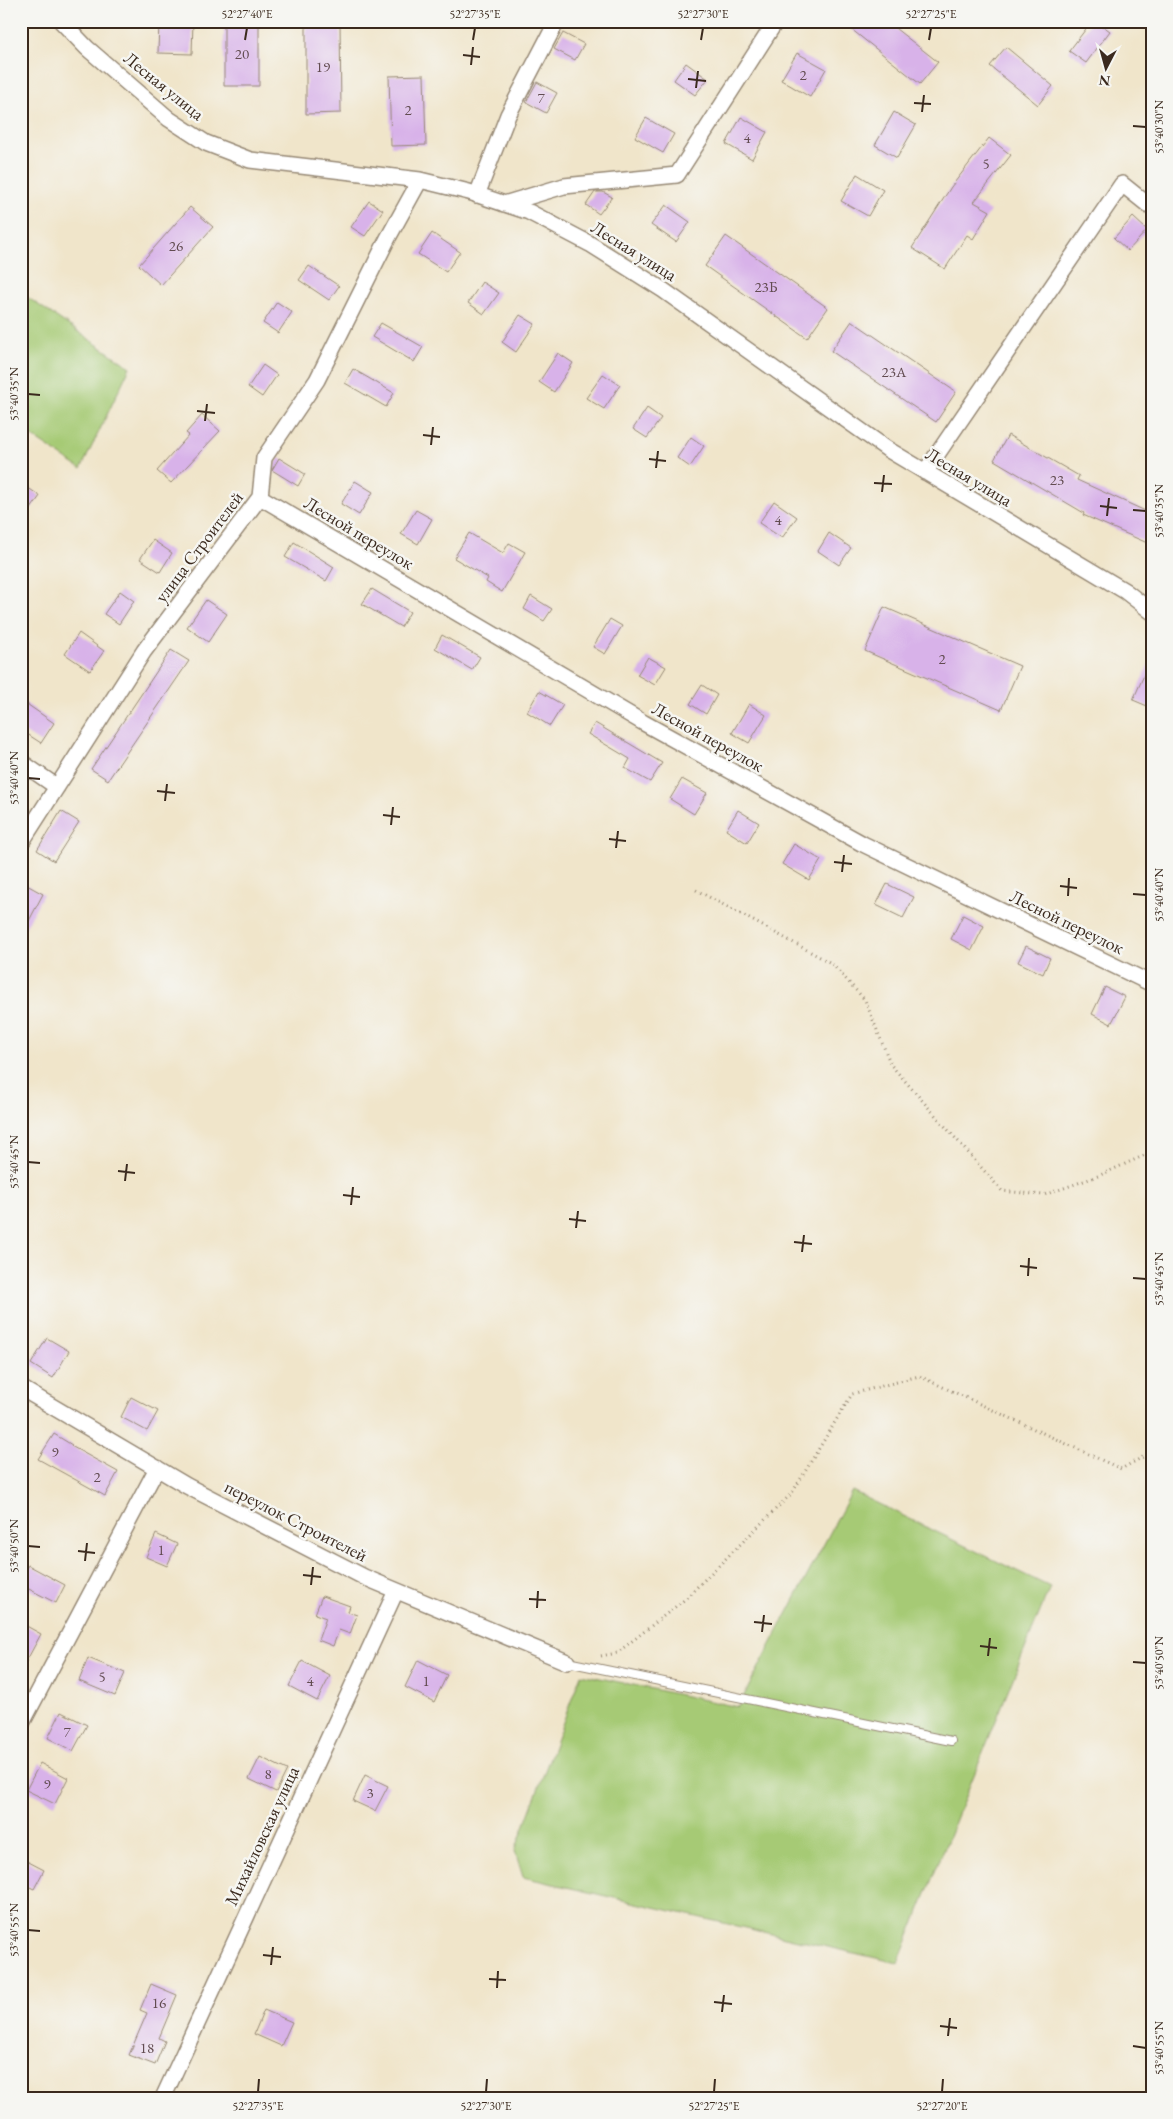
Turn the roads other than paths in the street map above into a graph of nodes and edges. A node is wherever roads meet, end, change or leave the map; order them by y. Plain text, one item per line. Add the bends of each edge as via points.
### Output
1 (61, 21) edge
2 (557, 21) edge
3 (776, 21) edge
4 (420, 180) junction
5 (477, 195) junction
6 (504, 204) junction
7 (1152, 208) edge
8 (925, 472) junction
9 (260, 497) junction
10 (1152, 612) edge
11 (21, 762) edge
12 (57, 787) junction
13 (21, 842) edge
14 (1152, 984) edge
15 (21, 1388) edge
16 (157, 1468) junction
17 (396, 1591) junction
18 (567, 1662) joint
19 (21, 1725) edge
20 (951, 1741) dead end
21 (163, 2098) edge

1 - 4 street, Лесная улица via 87,48 169,119 206,143 250,160
2 - 5 street via 508,115
3 - 6 street via 677,175 564,186
4 - 5 street, Лесная улица
4 - 9 street, улица Строителей via 317,380 264,458
5 - 6 street, Лесная улица
6 - 8 street, Лесная улица via 529,212 590,244 646,279 887,449
7 - 8 street via 1122,184
8 - 10 street, Лесная улица via 1125,591
9 - 12 street, улица Строителей via 144,652
9 - 14 street, Лесной переулок via 644,723 863,844
11 - 12 street
12 - 13 street, улица Строителей
15 - 16 street, переулок Строителей
16 - 17 street, переулок Строителей via 186,1486
16 - 19 street
17 - 18 street, переулок Строителей
17 - 21 street, Михайловская улица
18 - 20 lane

